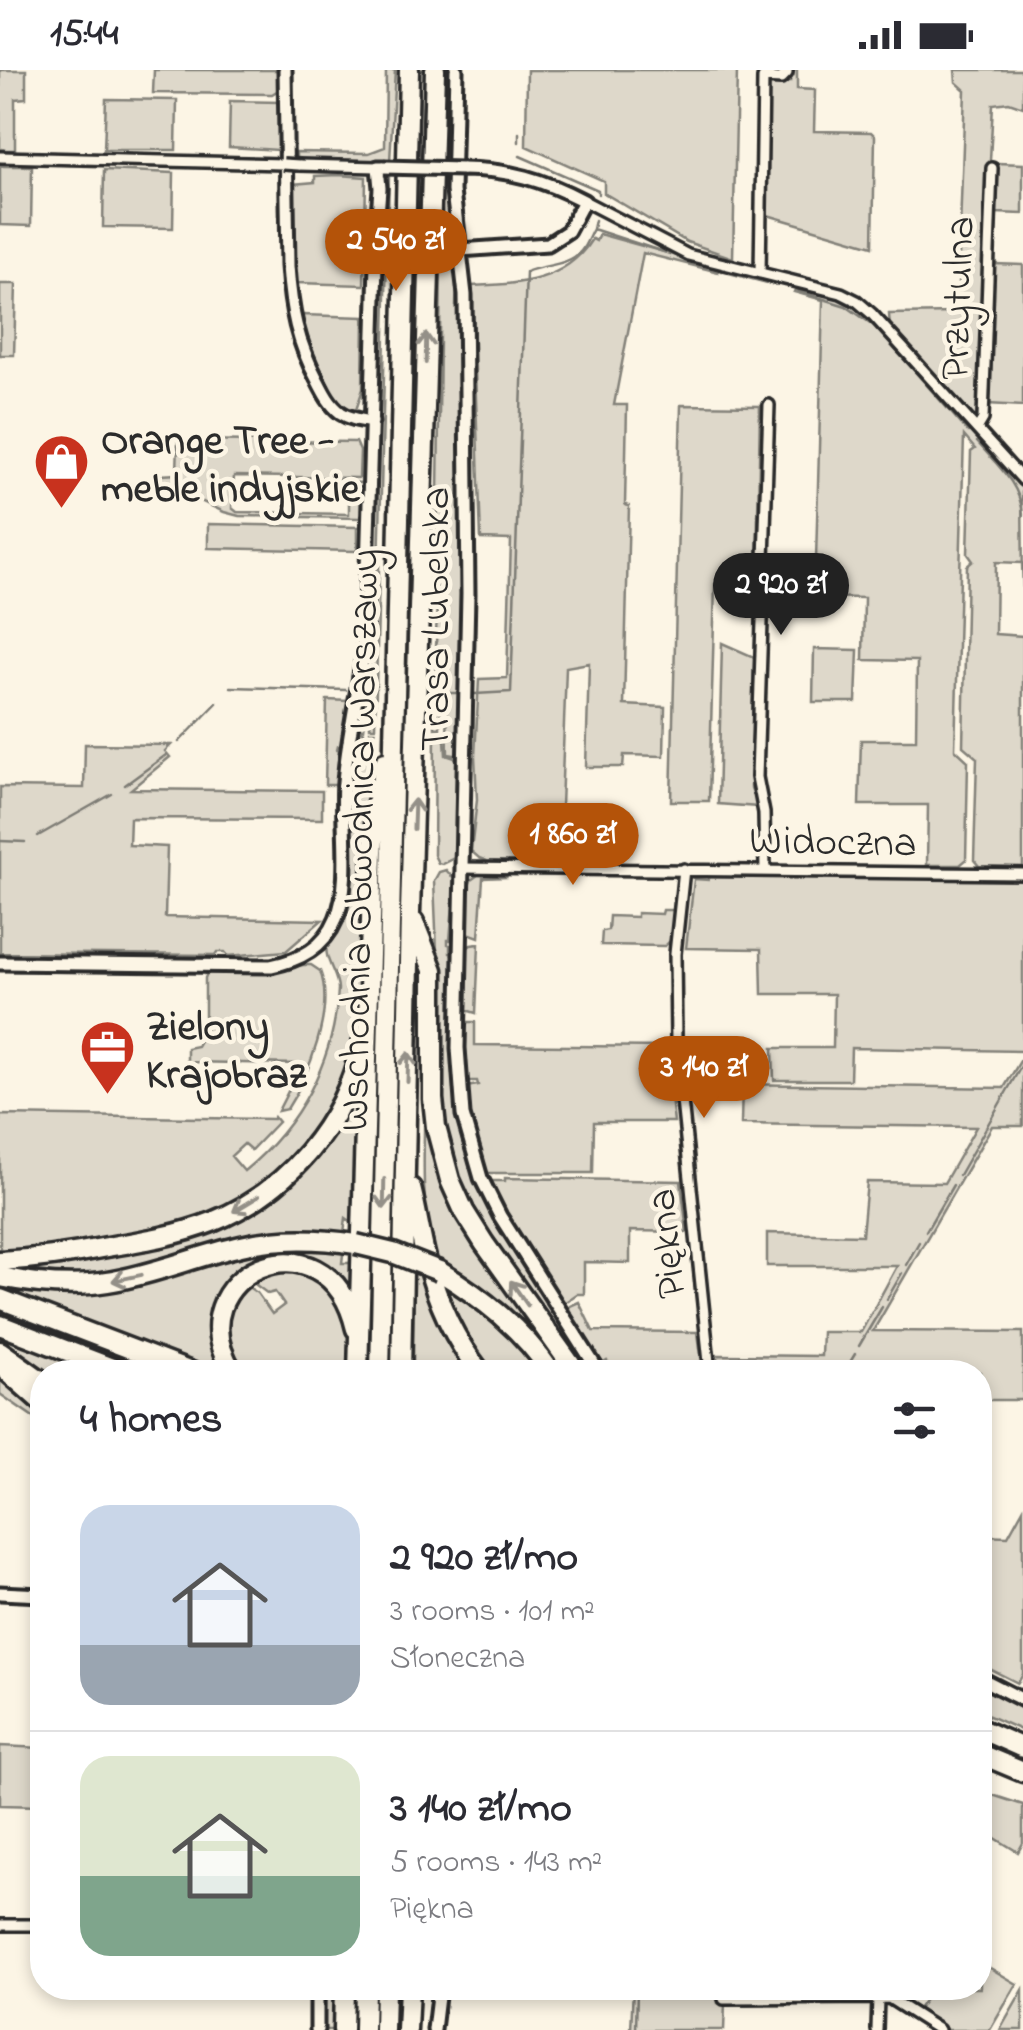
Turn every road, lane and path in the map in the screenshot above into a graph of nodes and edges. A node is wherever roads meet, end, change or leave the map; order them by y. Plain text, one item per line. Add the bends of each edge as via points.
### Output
1 (285, 70) edge
2 (410, 70) edge
3 (434, 70) edge
4 (456, 70) edge
5 (787, 70) edge
6 (0, 157) edge
7 (381, 167) junction
8 (992, 168) dead end
9 (584, 201) junction
10 (460, 250) junction
11 (760, 274) junction
12 (769, 406) dead end
13 (372, 422) junction
14 (977, 429) junction
15 (1023, 480) edge
16 (394, 712) junction
17 (462, 868) junction
18 (684, 869) junction
19 (765, 870) junction
20 (1023, 874) edge
21 (410, 912) junction
22 (0, 963) edge
23 (367, 1011) junction
24 (404, 1165) junction
25 (0, 1261) edge
26 (0, 1277) edge
27 (0, 1299) edge
28 (0, 1325) edge
29 (359, 1347) junction
30 (0, 1352) edge
31 (91, 1360) edge
32 (160, 1360) edge
33 (226, 1360) edge
34 (358, 1360) edge
35 (380, 1360) edge
36 (400, 1360) edge
37 (472, 1360) edge
38 (541, 1360) edge
39 (567, 1360) edge
40 (590, 1360) edge
41 (709, 1360) edge
42 (0, 1365) edge
43 (30, 1373) edge
44 (30, 1391) edge
45 (0, 1593) edge
46 (30, 1594) edge
47 (992, 1684) edge
48 (1023, 1700) edge
49 (992, 1734) edge
50 (1023, 1748) edge
51 (992, 1758) edge
52 (1023, 1772) edge
53 (0, 1925) edge
54 (30, 1925) edge
55 (317, 2000) edge
56 (344, 2000) edge
57 (365, 2000) edge
58 (385, 2000) edge
59 (409, 2000) edge
60 (438, 2000) edge
61 (878, 2000) edge
62 (894, 2000) edge
63 (317, 2030) edge
64 (343, 2030) edge
65 (364, 2030) edge
66 (384, 2030) edge
67 (408, 2030) edge
68 (434, 2030) edge
69 (877, 2030) edge
70 (939, 2030) edge

1 - 13 street via 288,266 298,339 331,404
2 - 16 highway, Wschodnia Obwodnica Warszawy
21 -> 3 highway, Wschodnia Obwodnica Warszawy
4 - 10 street, Trasa Lubelska via 453,191
5 - 11 street via 781,79 763,78
6 - 7 street, bridge
7 - 9 street, bridge via 496,170
7 - 13 street, Trasa Lubelska
8 - 14 street, Przytulna via 983,419
9 - 10 street via 568,230 548,244
9 - 11 street via 688,254
10 - 17 street, Trasa Lubelska via 468,580
11 - 14 street via 841,293 864,306
12 - 19 street via 758,778
13 - 22 street, Trasa Lubelska via 366,638 346,769 343,890 325,938 306,955 271,966
14 - 15 street
16 - 23 highway via 376,808
16 -> 35 highway, Wschodnia Obwodnica Warszawy
17 - 18 street, Widoczna
17 - 40 street, Trasa Lubelska via 458,1066 470,1144 500,1216
18 - 19 street, Widoczna
18 - 41 street, Piękna via 675,954 676,1047
19 - 20 street, Widoczna
24 -> 21 highway, Wschodnia Obwodnica Warszawy
39 -> 21 highway via 484,1243 450,1180 436,1126 433,970
23 -> 25 highway via 358,1061 338,1109 307,1154 267,1191 185,1231
23 - 29 highway
24 - 36 highway, Wschodnia Obwodnica Warszawy
24 - 37 highway via 438,1297
38 -> 26 highway, bridge via 498,1312 439,1271 356,1244 269,1241 80,1285
27 - 32 highway
28 - 31 highway
29 - 33 highway via 352,1313 336,1284 300,1263 284,1262 254,1270 222,1305 218,1338
29 - 34 highway
30 - 43 highway
42 - 44 highway
45 - 46 street
47 - 48 street
49 - 50 highway
51 - 52 highway
53 - 54 street
55 - 63 street
56 - 64 highway
57 - 65 highway
58 - 66 highway
59 - 67 highway
60 - 68 street
61 - 69 street
62 - 70 street

